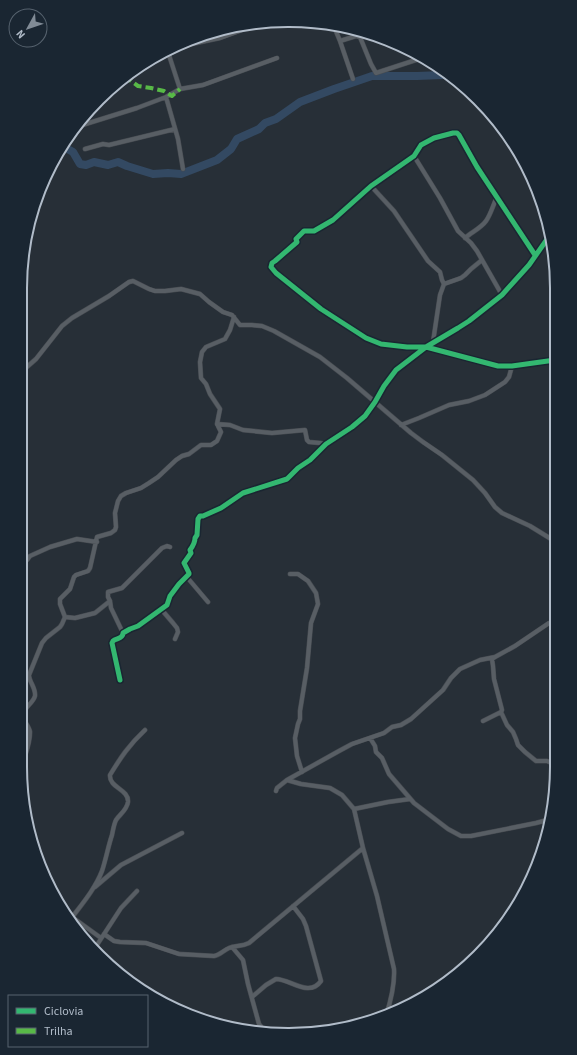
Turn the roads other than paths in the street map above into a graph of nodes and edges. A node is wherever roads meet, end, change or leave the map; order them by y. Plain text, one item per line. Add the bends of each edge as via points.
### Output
1 (336, 31) edge
2 (235, 32) edge
3 (356, 36) edge
4 (360, 37) edge
5 (340, 41) junction
6 (202, 42) edge
7 (170, 56) edge
8 (277, 58) dead end
9 (415, 60) edge
10 (353, 79) dead end
11 (180, 89) junction
12 (166, 97) junction
13 (85, 124) edge
14 (175, 129) junction
15 (85, 149) dead end
16 (414, 156) junction
17 (183, 169) dead end
18 (371, 186) junction
19 (498, 197) junction
20 (465, 238) junction
21 (546, 241) edge
22 (535, 255) junction
23 (482, 260) junction
24 (444, 284) junction
25 (502, 295) junction
26 (234, 316) junction
27 (433, 342) junction
28 (426, 347) junction
29 (550, 361) edge
30 (27, 366) edge
31 (512, 366) junction
32 (375, 402) junction
33 (217, 424) junction
34 (401, 425) junction
35 (326, 444) junction
36 (550, 538) edge
37 (97, 542) junction
38 (170, 547) dead end
39 (27, 559) edge
40 (290, 574) dead end
41 (186, 576) junction
42 (110, 601) junction
43 (208, 602) dead end
44 (161, 609) junction
45 (65, 618) junction
46 (550, 623) edge
47 (123, 633) junction
48 (175, 639) dead end
49 (495, 657) junction
50 (120, 680) dead end
51 (27, 707) edge
52 (501, 712) junction
53 (483, 721) dead end
54 (27, 726) edge
55 (145, 730) dead end
56 (370, 738) junction
57 (27, 746) edge
58 (550, 762) edge
59 (302, 772) junction
60 (287, 780) junction
61 (276, 791) dead end
62 (410, 799) junction
63 (354, 809) junction
64 (544, 821) edge
65 (182, 833) dead end
66 (363, 848) junction
67 (94, 888) junction
68 (137, 891) dead end
69 (293, 906) junction
70 (74, 916) edge
71 (80, 925) edge
72 (104, 934) junction
73 (101, 938) junction
74 (97, 944) edge
75 (232, 947) junction
76 (252, 997) junction
77 (388, 1008) edge
78 (261, 1026) edge

1 - 5 street
2 - 6 street
3 - 5 street
4 - 9 street via 376,73
5 - 10 street
7 - 11 street
8 - 11 street via 203,85
11 - 12 street
12 - 13 street
12 - 14 street
14 - 15 street
14 - 17 street
16 - 18 street
16 - 19 street via 421,145 434,138 457,132
16 - 20 street via 458,231
18 - 24 street via 394,211 428,261 440,272
18 - 28 street via 333,220 296,238 296,242 272,263 271,268 321,310 366,338 382,344
19 - 20 street via 486,221
19 - 22 street
20 - 23 street
21 - 22 street
22 - 25 street
23 - 24 street via 461,278
23 - 25 street
24 - 27 street
25 - 27 street via 464,325
26 - 30 street via 223,312 200,294 181,289 156,291 133,281 62,326
26 - 32 street via 240,325 262,326 320,357
26 - 33 street via 225,339 206,347 200,362 201,378 220,409
27 - 28 street
28 - 31 street via 498,366
28 - 32 street via 396,370
29 - 31 street
31 - 34 street via 505,382 486,395 449,405
32 - 34 street
32 - 35 street via 365,416
33 - 35 street via 230,424 243,430 272,433 305,430 309,442
33 - 37 street via 221,432 217,441 211,445 200,445 176,460 149,483 121,496 115,513 115,530 98,537
34 - 36 street via 472,480 502,513
35 - 41 street via 287,479 243,494 221,508 200,516 191,553 184,563 189,573
37 - 39 street via 77,539 50,547
37 - 45 street via 90,568 74,577 70,589 60,599
38 - 42 street via 162,548 122,588 108,592
40 - 59 street via 298,574 308,581 316,593 318,604 311,623 300,719 295,738
41 - 43 street
41 - 44 street via 170,596 167,605
42 - 45 street via 95,613
42 - 47 street via 114,617
44 - 47 street via 138,626
44 - 48 street via 177,628
45 - 51 street via 60,627 42,643 29,675 35,696
46 - 49 street
47 - 50 street via 121,638 112,643
49 - 52 street via 492,659 494,679
49 - 56 street via 480,660 460,669 444,690 411,719
52 - 53 street
52 - 58 street via 518,745 536,761
54 - 57 street via 30,731
55 - 67 street via 126,750 110,776 112,783 124,792 128,802 116,820 102,870
56 - 59 street via 346,747
56 - 62 street via 389,774
59 - 60 street
60 - 61 street
60 - 63 street via 330,788 342,795
62 - 63 street
62 - 64 street via 448,829 466,837
63 - 66 street
65 - 67 street via 121,865
66 - 69 street
66 - 77 street via 394,969 392,998
67 - 70 street
68 - 72 street via 121,908
69 - 75 street via 249,943
69 - 76 street via 306,926 321,981 317,986 307,988 276,979
71 - 73 street
72 - 73 street
72 - 75 street via 114,941 150,943 186,955 214,956
73 - 74 street
75 - 76 street via 243,960
76 - 78 street

